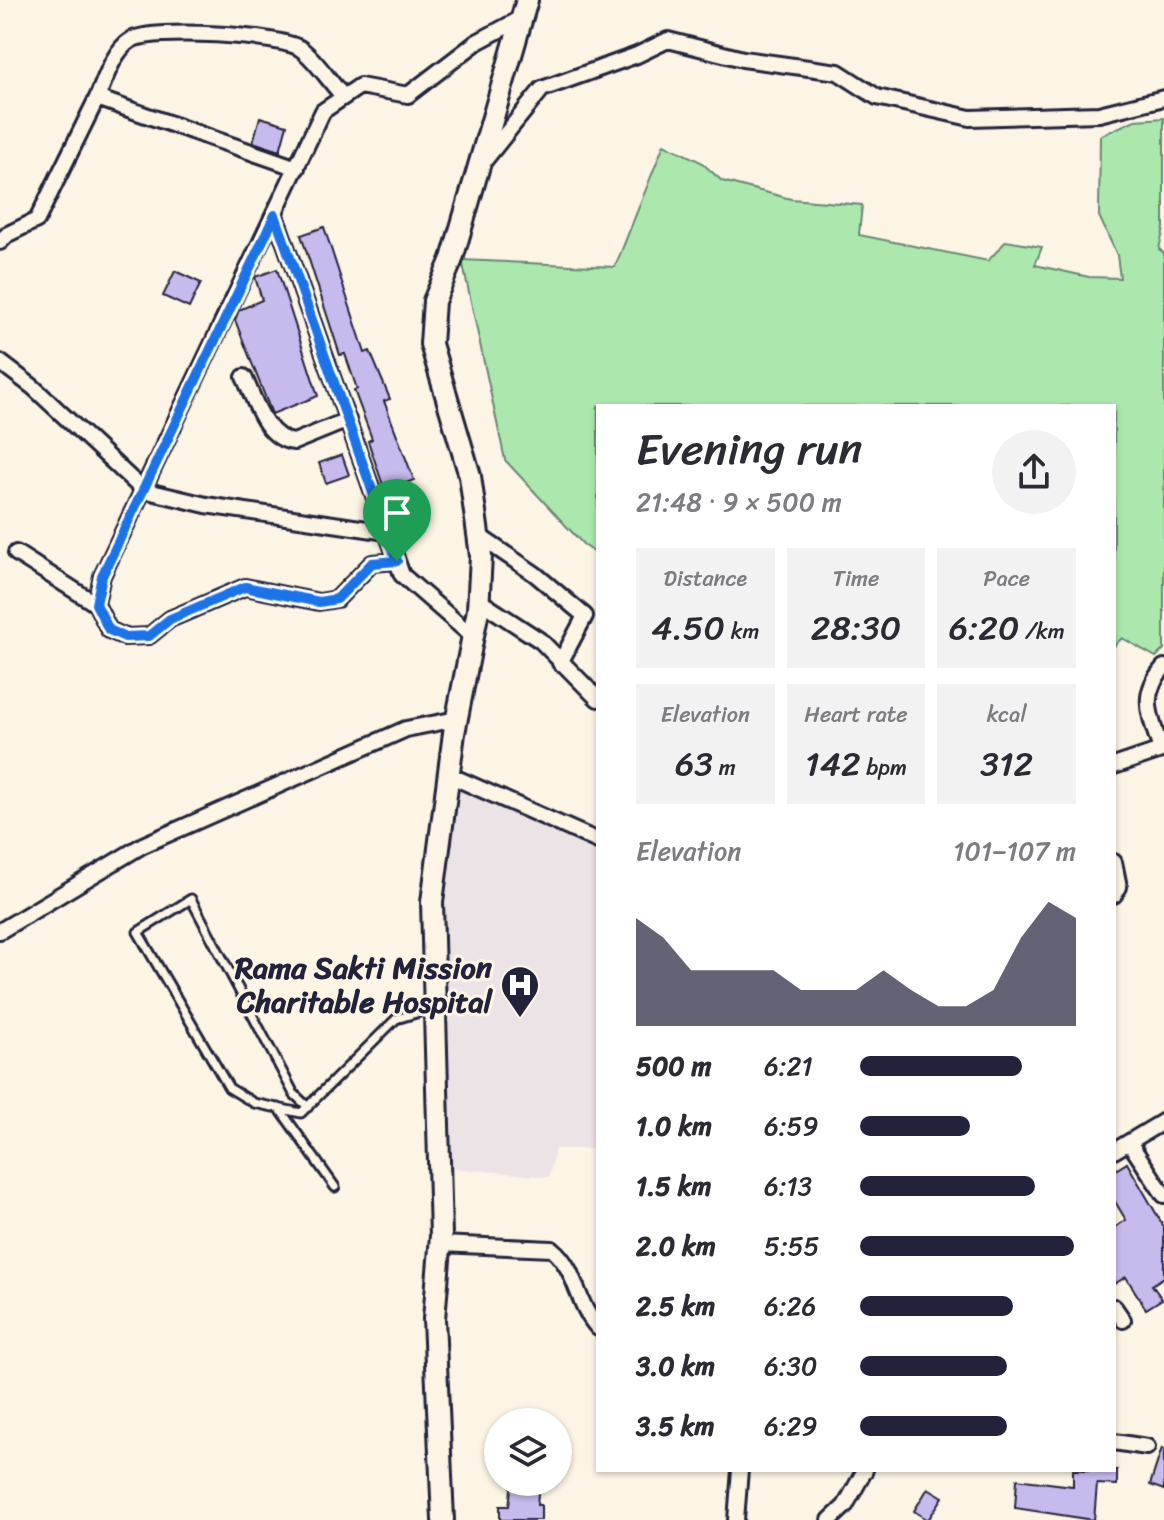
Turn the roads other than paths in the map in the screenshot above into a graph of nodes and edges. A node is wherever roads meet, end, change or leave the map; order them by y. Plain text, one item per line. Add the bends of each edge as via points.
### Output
1 (524, 9) edge
2 (342, 95) junction
3 (97, 98) junction
4 (1164, 98) edge
5 (297, 168) junction
6 (478, 170) junction
7 (275, 215) junction
8 (0, 242) edge
9 (0, 362) edge
10 (244, 377) dead end
11 (348, 420) junction
12 (143, 490) junction
13 (387, 532) junction
14 (479, 536) junction
15 (16, 553) dead end
16 (397, 561) junction
17 (478, 600) junction
18 (96, 604) junction
19 (472, 636) junction
20 (560, 663) junction
21 (1164, 667) edge
22 (596, 697) edge
23 (457, 719) junction
24 (1162, 750) edge
25 (1116, 765) edge
26 (449, 775) junction
27 (596, 840) edge
28 (1116, 868) edge
29 (1116, 892) edge
30 (0, 931) edge
31 (435, 1007) junction
32 (308, 1107) junction
33 (279, 1108) junction
34 (1164, 1121) edge
35 (1129, 1142) junction
36 (1116, 1150) edge
37 (335, 1187) dead end
38 (1164, 1195) edge
39 (440, 1244) junction
40 (1116, 1310) edge
41 (1123, 1320) dead end
42 (596, 1325) edge
43 (1116, 1442) edge
44 (1147, 1447) dead end
45 (740, 1472) edge
46 (864, 1472) edge
47 (443, 1520) edge
48 (736, 1520) edge
49 (830, 1520) edge

1 - 2 street via 408,95 360,86
1 - 6 street
2 - 3 street via 300,47 161,33 130,41 118,53
2 - 5 street via 323,111
3 - 5 street
3 - 8 street via 37,220
4 - 6 street via 1099,114 970,118 877,97 838,72 743,59 668,40 542,89
5 - 7 street
6 - 14 street via 434,301 431,344 470,476
7 - 11 street
7 - 12 street
9 - 12 street
10 - 11 street via 269,429 287,441
11 - 13 street
12 - 13 street via 206,505
12 - 18 street via 102,576
13 - 16 street
14 - 17 street
14 - 20 street via 585,616
15 - 18 street
16 - 18 street via 372,563 337,599 319,602 245,587 170,619 149,636 125,637 109,630
16 - 19 street via 402,575
17 - 19 street
17 - 20 street via 541,641
19 - 23 street
20 - 22 street
21 - 24 street via 1148,689
23 - 26 street
23 - 30 street via 406,729 143,845
24 - 25 street
26 - 27 street
26 - 31 street via 432,902
28 - 29 street
31 - 32 lane via 396,1019
31 - 39 street
32 - 33 lane via 301,1113
32 - 33 lane via 294,1094 191,899 138,932 229,1088 254,1103
33 - 37 lane
34 - 35 street
35 - 36 street
35 - 38 street
39 - 42 street via 552,1249 566,1261 582,1306
39 - 47 street via 434,1319
40 - 41 street
43 - 44 street
45 - 48 street
46 - 49 street via 845,1506

